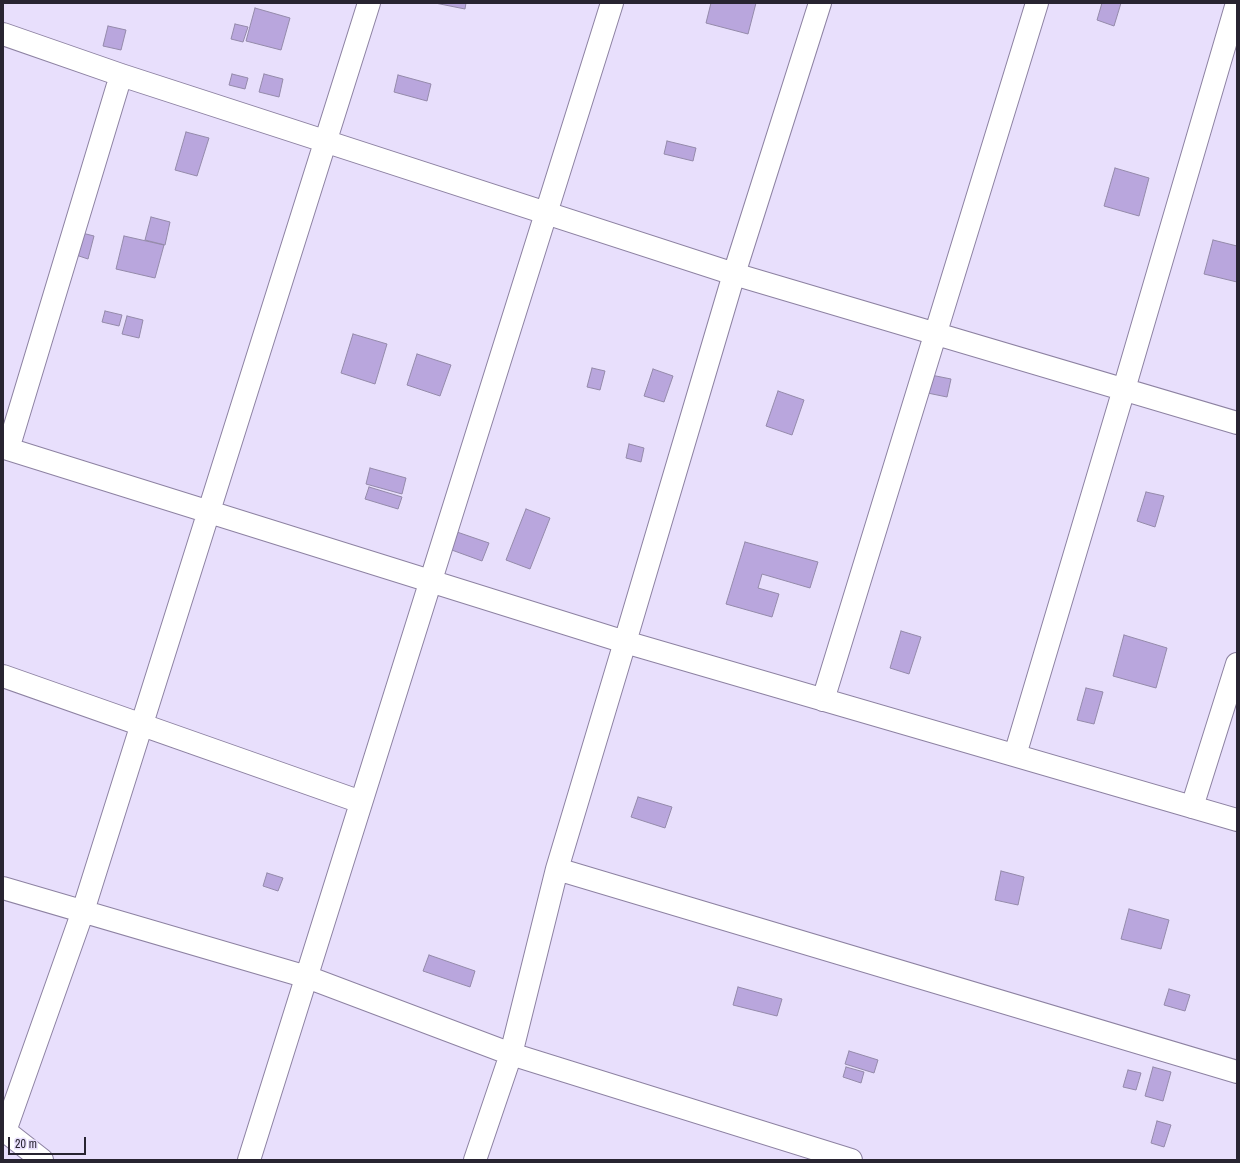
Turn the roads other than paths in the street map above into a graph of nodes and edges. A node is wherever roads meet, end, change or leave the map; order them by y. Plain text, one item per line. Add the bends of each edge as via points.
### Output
1 (369, 3) edge
2 (612, 3) edge
3 (820, 3) edge
4 (1036, 3) edge
5 (1237, 3) edge
6 (3, 34) edge
7 (121, 76) junction
8 (325, 142) junction
9 (546, 213) junction
10 (734, 274) junction
11 (935, 334) junction
12 (1124, 389) junction
13 (1237, 423) edge
14 (6, 448) edge
15 (209, 512) junction
16 (431, 581) junction
17 (625, 642) junction
18 (1237, 664) edge
19 (3, 676) edge
20 (823, 700) junction
21 (142, 725) junction
22 (1015, 756) junction
23 (362, 802) junction
24 (1192, 807) junction
25 (1237, 820) edge
26 (557, 870) junction
27 (3, 888) edge
28 (83, 911) junction
29 (306, 977) junction
30 (511, 1054) junction
31 (1237, 1072) edge
32 (4, 1131) edge
33 (16, 1160) edge
34 (42, 1160) edge
35 (249, 1160) edge
36 (475, 1160) edge
37 (851, 1160) edge

1 - 8 street
2 - 9 street
3 - 10 street
4 - 11 street
5 - 12 street
6 - 7 street
7 - 8 street
7 - 14 street
8 - 9 street
8 - 15 street
9 - 10 street
9 - 16 street
10 - 11 street
10 - 17 street
11 - 12 street
11 - 20 street
12 - 13 street
12 - 22 street
14 - 15 street
15 - 16 street
15 - 21 street
16 - 17 street
16 - 23 street
17 - 20 street
17 - 26 street
18 - 24 street
19 - 21 street
20 - 22 street
21 - 23 street
21 - 28 street
22 - 24 street
23 - 29 street
24 - 25 street
26 - 30 street
26 - 31 street
27 - 28 street
28 - 29 street
28 - 32 street
29 - 30 street
29 - 35 street
30 - 36 street
30 - 37 street
32 - 33 street
32 - 34 street

